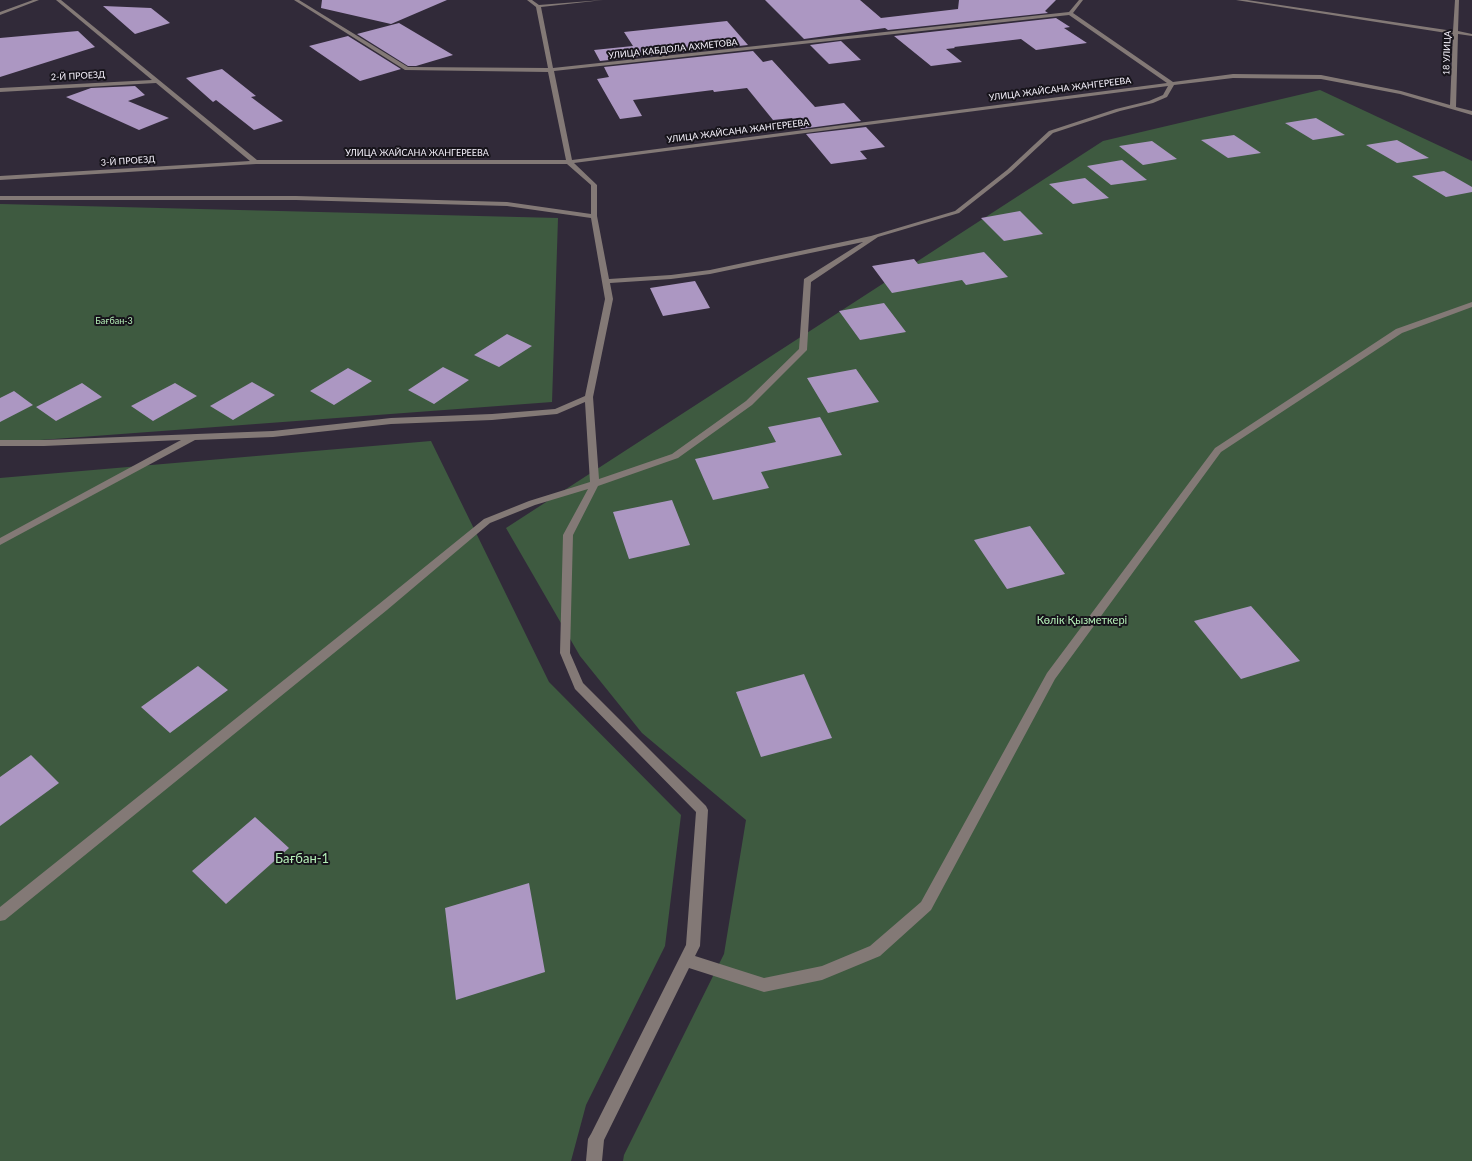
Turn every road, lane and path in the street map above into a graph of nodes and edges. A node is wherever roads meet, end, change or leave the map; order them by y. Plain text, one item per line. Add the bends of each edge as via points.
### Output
1 (37, 0) edge
2 (58, 0) edge
3 (296, 0) edge
4 (529, 0) edge
5 (601, 0) edge
6 (1082, 0) edge
7 (1238, 0) edge
8 (1457, 0) edge
9 (538, 6) junction
10 (1070, 13) junction
11 (0, 14) edge
12 (1456, 32) junction
13 (1472, 35) edge
14 (551, 70) junction
15 (158, 81) junction
16 (1172, 84) junction
17 (0, 90) edge
18 (1453, 107) junction
19 (1472, 113) edge
20 (256, 162) junction
21 (569, 162) junction
22 (0, 178) edge
23 (0, 198) edge
24 (594, 216) junction
25 (876, 236) junction
26 (606, 281) junction
27 (1472, 304) edge
28 (589, 397) junction
29 (196, 436) junction
30 (0, 443) edge
31 (595, 484) junction
32 (0, 542) edge
33 (0, 915) edge
34 (686, 960) junction
35 (594, 1161) edge

1 - 11 street
2 - 15 street
3 - 14 street, УЛИЦА КАБДОЛА АХМЕТОВА via 407,69
4 - 9 street
5 - 9 street
6 - 10 street
7 - 12 street
8 - 12 street, 18 УЛИЦА
9 - 14 street
10 - 14 street, УЛИЦА КАБДОЛА АХМЕТОВА
10 - 16 street
12 - 13 street
12 - 18 street, 18 УЛИЦА
14 - 21 street
15 - 17 street, 2-Й ПРОЕЗД
15 - 20 street
16 - 18 street, УЛИЦА ЖАЙСАНА ЖАНГЕРЕЕВА via 1233,76 1321,77 1401,92
16 - 21 street, УЛИЦА ЖАЙСАНА ЖАНГЕРЕЕВА
16 - 25 street via 1165,96 1151,102 1052,132 1009,171 957,212
18 - 19 street, УЛИЦА ЖАЙСАНА ЖАНГЕРЕЕВА
20 - 21 street, УЛИЦА ЖАЙСАНА ЖАНГЕРЕЕВА
20 - 22 street, 3-Й ПРОЕЗД
21 - 24 street via 594,185
23 - 24 street via 288,198 507,204
24 - 26 street
25 - 26 street via 710,272
25 - 31 street via 807,281 803,350 749,403 675,456
26 - 28 street via 609,298
27 - 34 street via 1399,331 1218,450 1051,676 926,906 875,951 822,973 764,986
28 - 29 street via 557,411 492,418 392,421 273,434
28 - 31 street
29 - 30 street
29 - 32 street
31 - 33 street via 532,503 487,521
31 - 34 street via 568,535 565,653 579,686 702,810 693,946
34 - 35 street via 596,1139

